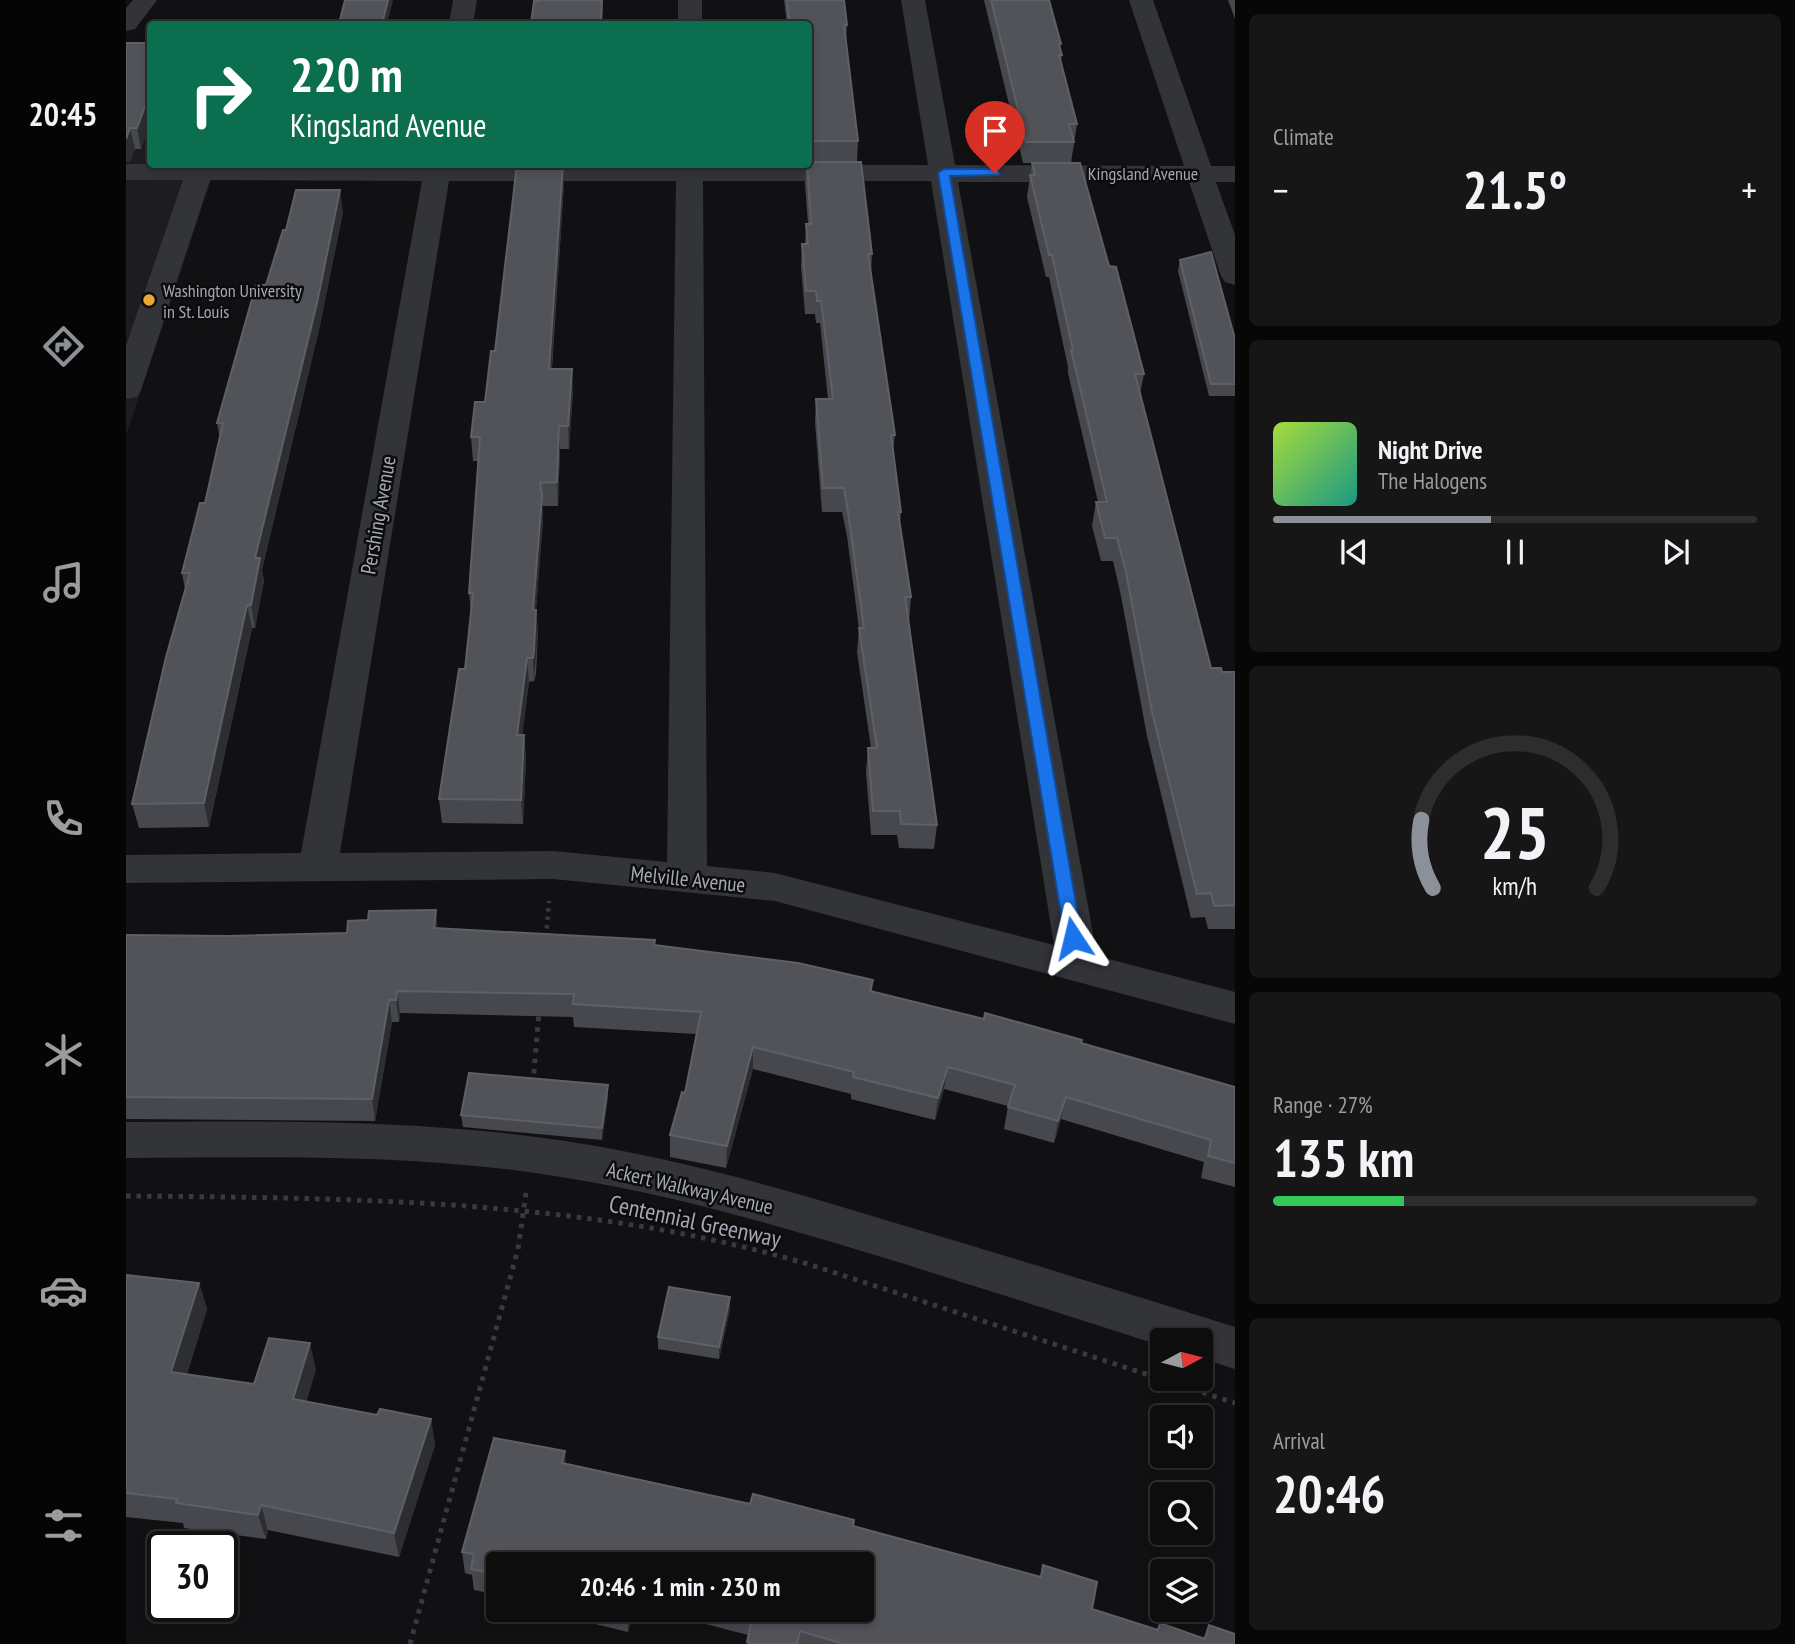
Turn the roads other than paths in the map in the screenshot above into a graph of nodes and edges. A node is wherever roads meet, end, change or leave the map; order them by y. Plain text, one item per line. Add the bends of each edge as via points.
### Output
1 (145, 0) edge
2 (465, 0) edge
3 (690, 0) edge
4 (913, 0) edge
5 (1141, 0) edge
6 (462, 21) edge
7 (690, 21) edge
8 (126, 24) edge
9 (201, 168) edge
10 (438, 168) edge
11 (690, 168) edge
12 (126, 172) edge
13 (944, 173) junction
14 (1200, 174) junction
15 (1235, 174) edge
16 (1235, 276) edge
17 (126, 390) edge
18 (318, 866) junction
19 (126, 869) edge
20 (687, 878) junction
21 (1078, 965) junction
22 (1235, 1008) edge
23 (126, 1140) edge
24 (1235, 1348) edge

1 - 8 street
2 - 6 street
3 - 7 street
4 - 13 street
5 - 14 street
9 - 10 street, Kingsland Avenue
9 - 12 street, Kingsland Avenue
9 - 17 street
10 - 11 street, Kingsland Avenue
10 - 18 street, Pershing Avenue
11 - 13 street, Kingsland Avenue
11 - 20 street
13 - 14 street, Kingsland Avenue
13 - 21 street
14 - 15 street, Kingsland Avenue
14 - 16 street
18 - 19 street, Melville Avenue
18 - 20 street, Melville Avenue via 553,865
20 - 21 street, Melville Avenue via 775,887
21 - 22 street, Melville Avenue
23 - 24 street, Ackert Walkway Avenue via 400,1144 526,1154 626,1170 824,1221

